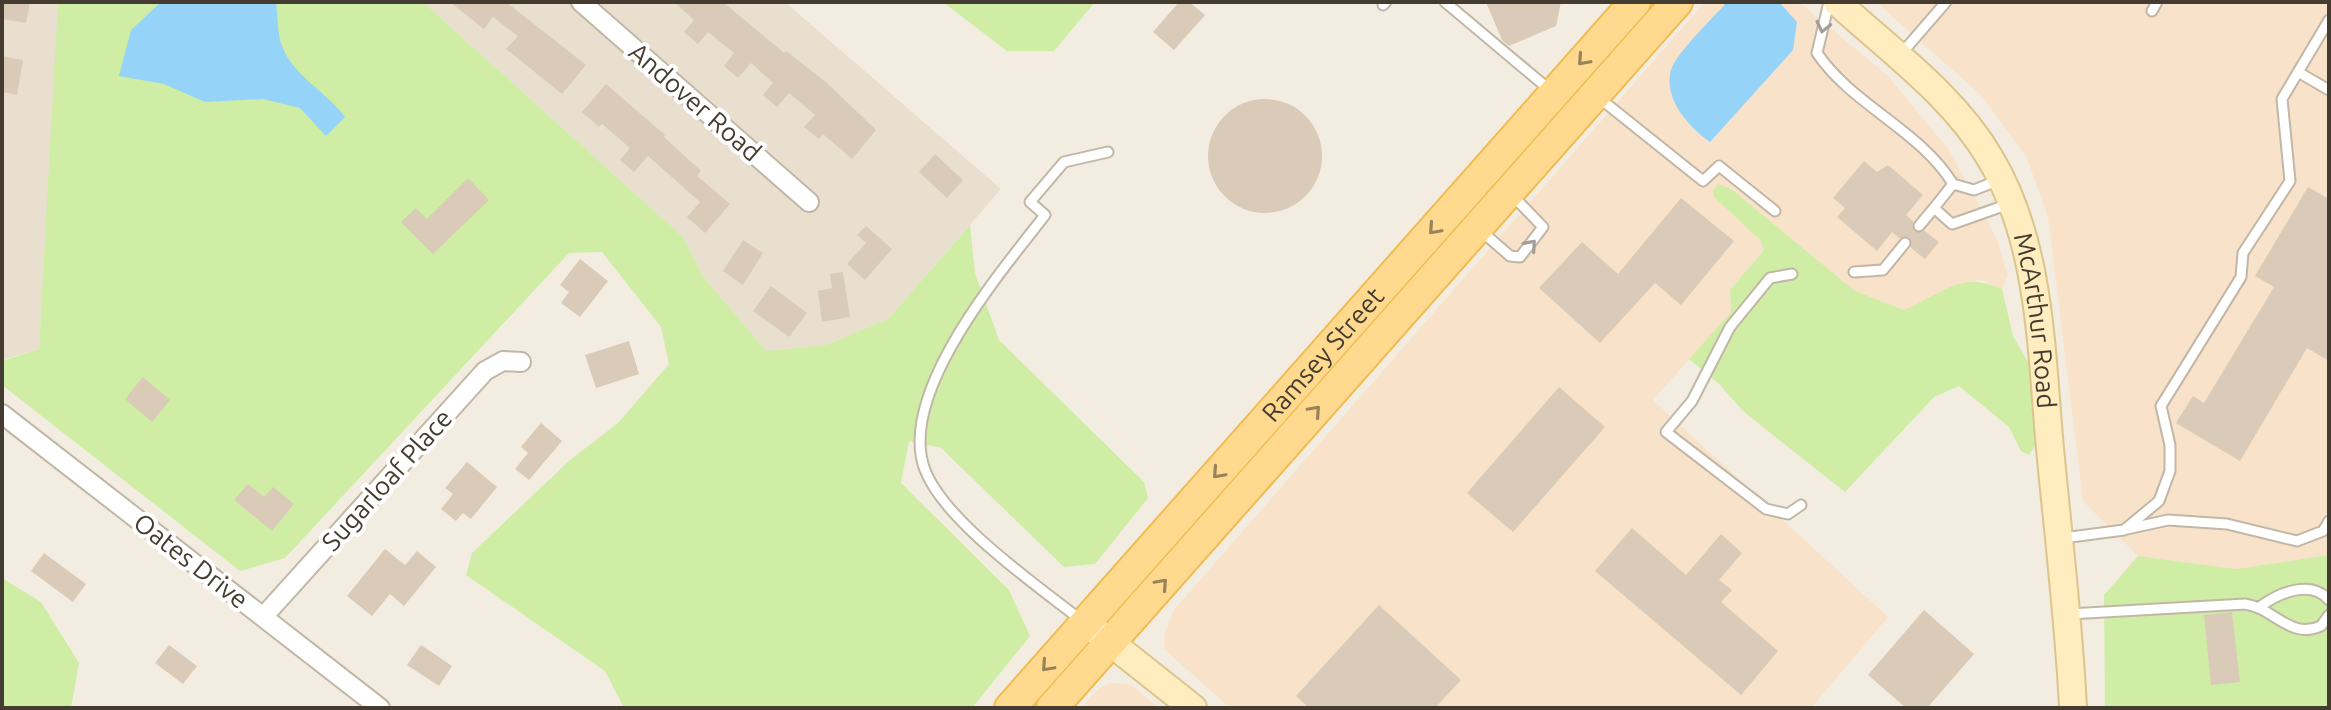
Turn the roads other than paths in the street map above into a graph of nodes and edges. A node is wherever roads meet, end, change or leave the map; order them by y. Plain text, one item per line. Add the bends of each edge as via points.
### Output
1 (581, 2) edge
2 (1445, 2) edge
3 (1635, 2) edge
4 (1677, 2) edge
5 (1946, 2) edge
6 (1843, 5) edge
7 (2329, 20) edge
8 (1898, 58) junction
9 (2298, 72) junction
10 (2329, 90) edge
11 (1554, 94) junction
12 (1595, 95) junction
13 (1108, 152) dead end
14 (1953, 184) junction
15 (2007, 191) junction
16 (1508, 192) junction
17 (809, 202) dead end
18 (1934, 208) junction
19 (1775, 211) dead end
20 (1919, 226) dead end
21 (1477, 227) junction
22 (1905, 243) dead end
23 (1854, 272) dead end
24 (1792, 274) dead end
25 (521, 362) dead end
26 (2, 414) edge
27 (1801, 505) dead end
28 (2329, 521) edge
29 (2124, 530) junction
30 (2059, 539) junction
31 (2329, 600) edge
32 (2261, 606) junction
33 (2065, 614) junction
34 (2329, 615) edge
35 (263, 617) junction
36 (1085, 623) junction
37 (1110, 642) junction
38 (380, 708) edge
39 (1010, 708) edge
40 (1052, 708) edge
41 (1193, 708) edge
42 (2073, 708) edge

1 - 17 street, Andover Road
2 - 11 lane
3 -> 11 main road, Ramsey Street
4 - 12 main road, Ramsey Street
5 - 8 lane
6 - 8 main road, McArthur Road
6 -> 14 lane via 1817,53 1856,95 1942,167
7 - 9 lane
8 - 15 main road, McArthur Road via 1957,114
9 - 10 lane
9 - 29 lane via 2282,99 2290,181 2243,253 2241,277 2161,406 2170,471 2159,501
11 -> 36 main road, Ramsey Street
12 - 16 main road, Ramsey Street
12 - 19 lane via 1703,181 1719,166
13 - 36 lane via 1064,162 1030,202 1045,215 940,368 920,441 926,472 960,517
14 - 15 lane
14 - 18 lane
15 - 18 lane via 1952,224
15 - 30 main road, McArthur Road via 2032,283
16 - 21 main road, Ramsey Street
21 -> 16 lane via 1510,256 1520,257 1543,227
18 - 20 lane
37 -> 21 main road, Ramsey Street
22 - 23 lane via 1883,270
24 - 27 lane via 1770,278 1730,327 1692,401 1666,432 1766,509 1788,514
25 - 35 street, Sugarloaf Place via 503,361 485,371
26 - 35 street, Oates Drive
28 - 29 lane via 2323,531 2297,541 2227,524 2168,520
29 - 30 lane
30 - 33 main road, McArthur Road
31 - 32 lane via 2305,589
32 - 33 lane
32 - 34 lane via 2301,631 2321,626
33 - 42 main road, McArthur Road
35 - 38 street, Oates Drive
36 - 37 main road
36 -> 39 main road, Ramsey Street
37 - 40 main road, Ramsey Street
37 - 41 main road

